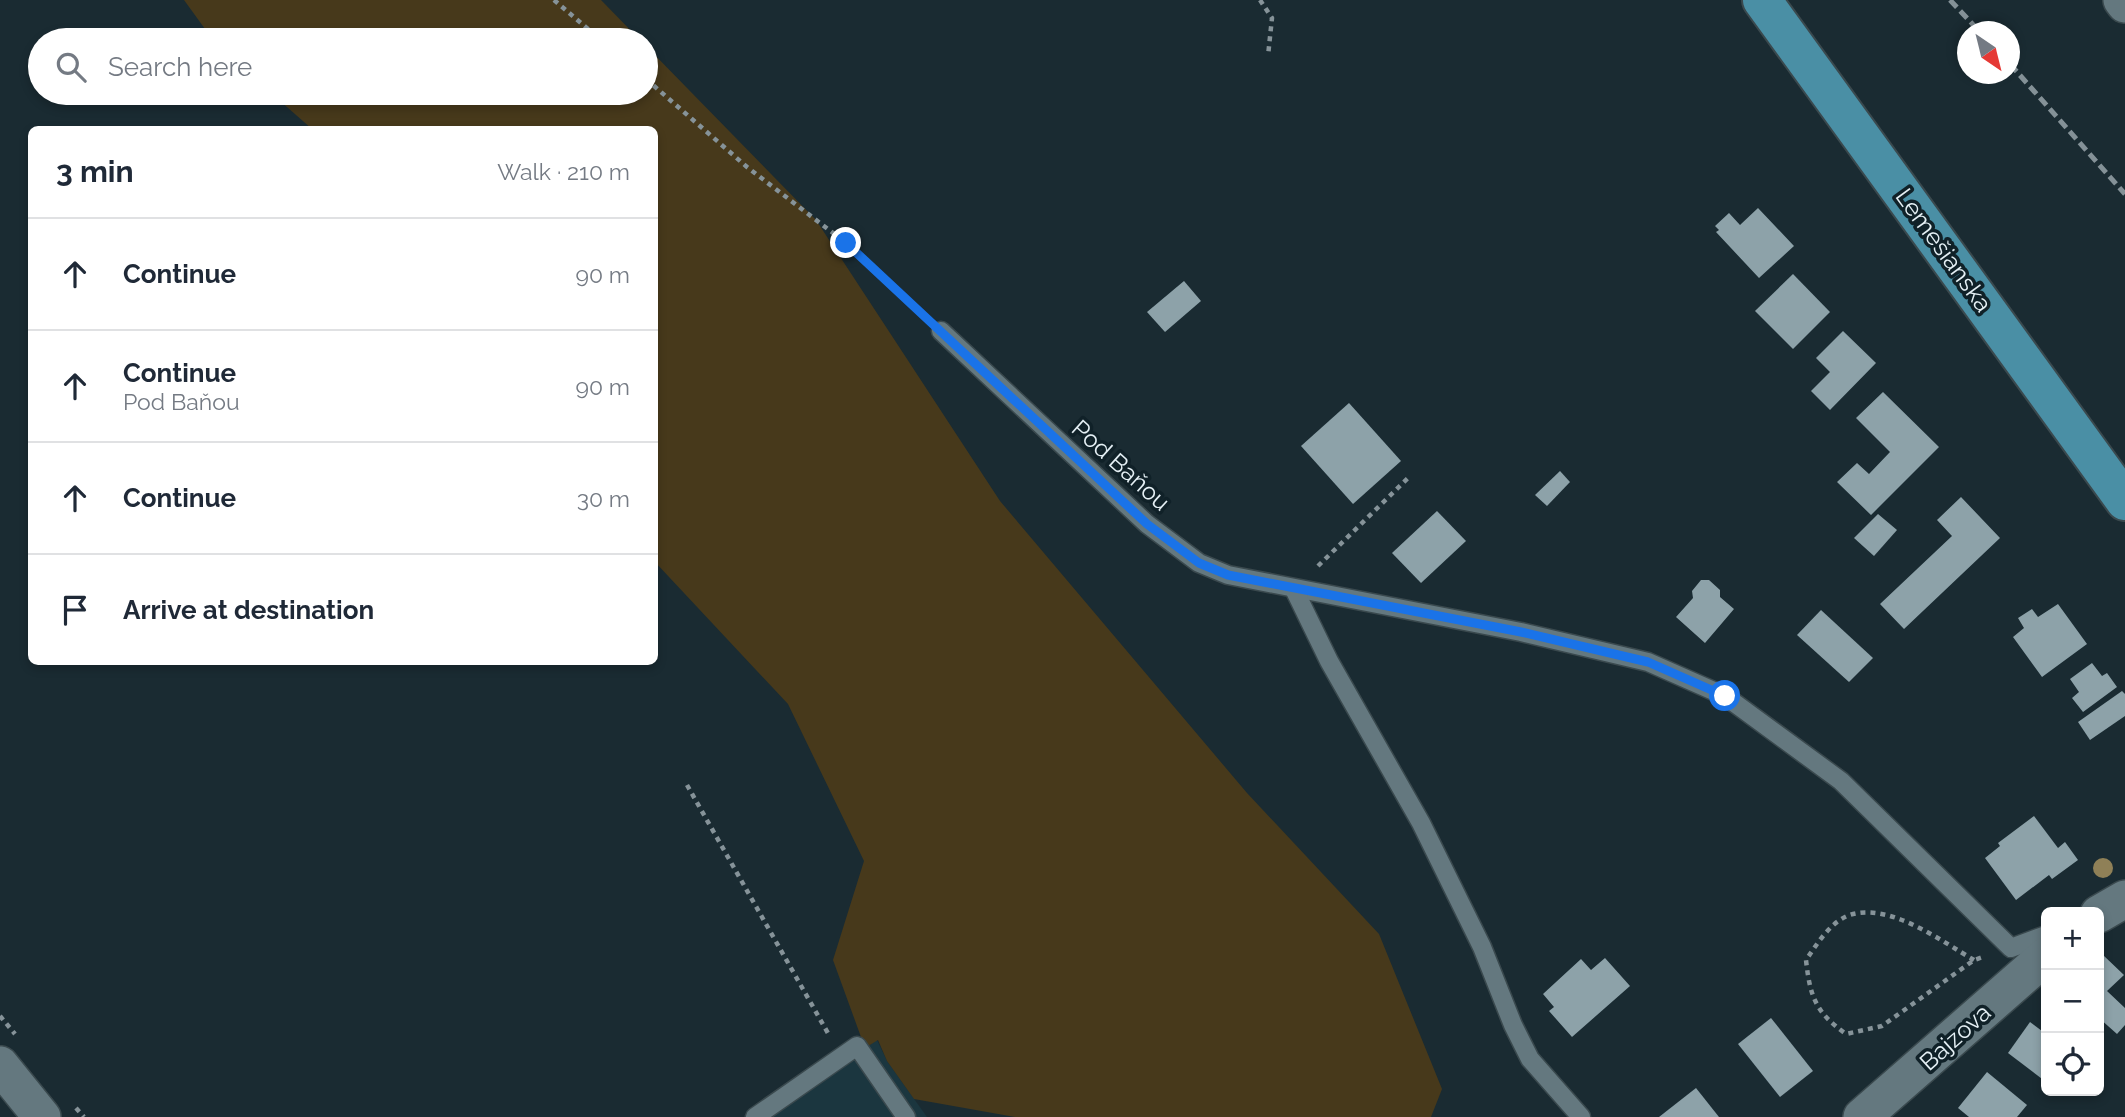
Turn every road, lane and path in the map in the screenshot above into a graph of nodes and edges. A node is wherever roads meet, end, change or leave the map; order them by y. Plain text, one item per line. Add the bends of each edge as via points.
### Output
1 (554, 0) edge
2 (1260, 0) edge
3 (1762, 0) edge
4 (587, 28) edge
5 (1268, 56) dead end
6 (658, 89) edge
7 (940, 331) joint
8 (1410, 476) dead end
9 (2125, 501) edge
10 (1294, 589) junction
11 (687, 785) dead end
12 (2125, 899) edge
13 (2104, 911) edge
14 (2041, 937) edge
15 (2011, 948) junction
16 (1974, 960) junction
17 (2041, 960) edge
18 (842, 1057) junction
19 (0, 1065) edge
20 (42, 1117) edge
21 (755, 1117) edge
22 (906, 1117) edge
23 (1581, 1117) edge
24 (1862, 1117) edge

1 - 4 path
2 - 5 path via 1272,18
3 - 9 main road, Lemešianska
6 - 7 path via 747,167 846,243
7 - 10 lane, Pod Baňou via 1147,524 1199,563 1228,575
8 - 10 path
10 - 15 lane, Pod Baňou via 1521,632 1648,662 1725,696 1841,781
10 - 23 lane via 1329,661 1421,822 1530,1059
11 - 18 path
12 - 13 street
14 - 15 lane
15 - 16 path
16 - 16 path via 1882,1026 1846,1034 1828,1021 1810,992 1806,960 1822,936 1847,916 1872,912 1899,918
17 - 24 street, Bajzova
18 - 21 lane
18 - 22 lane via 858,1046
19 - 20 street

